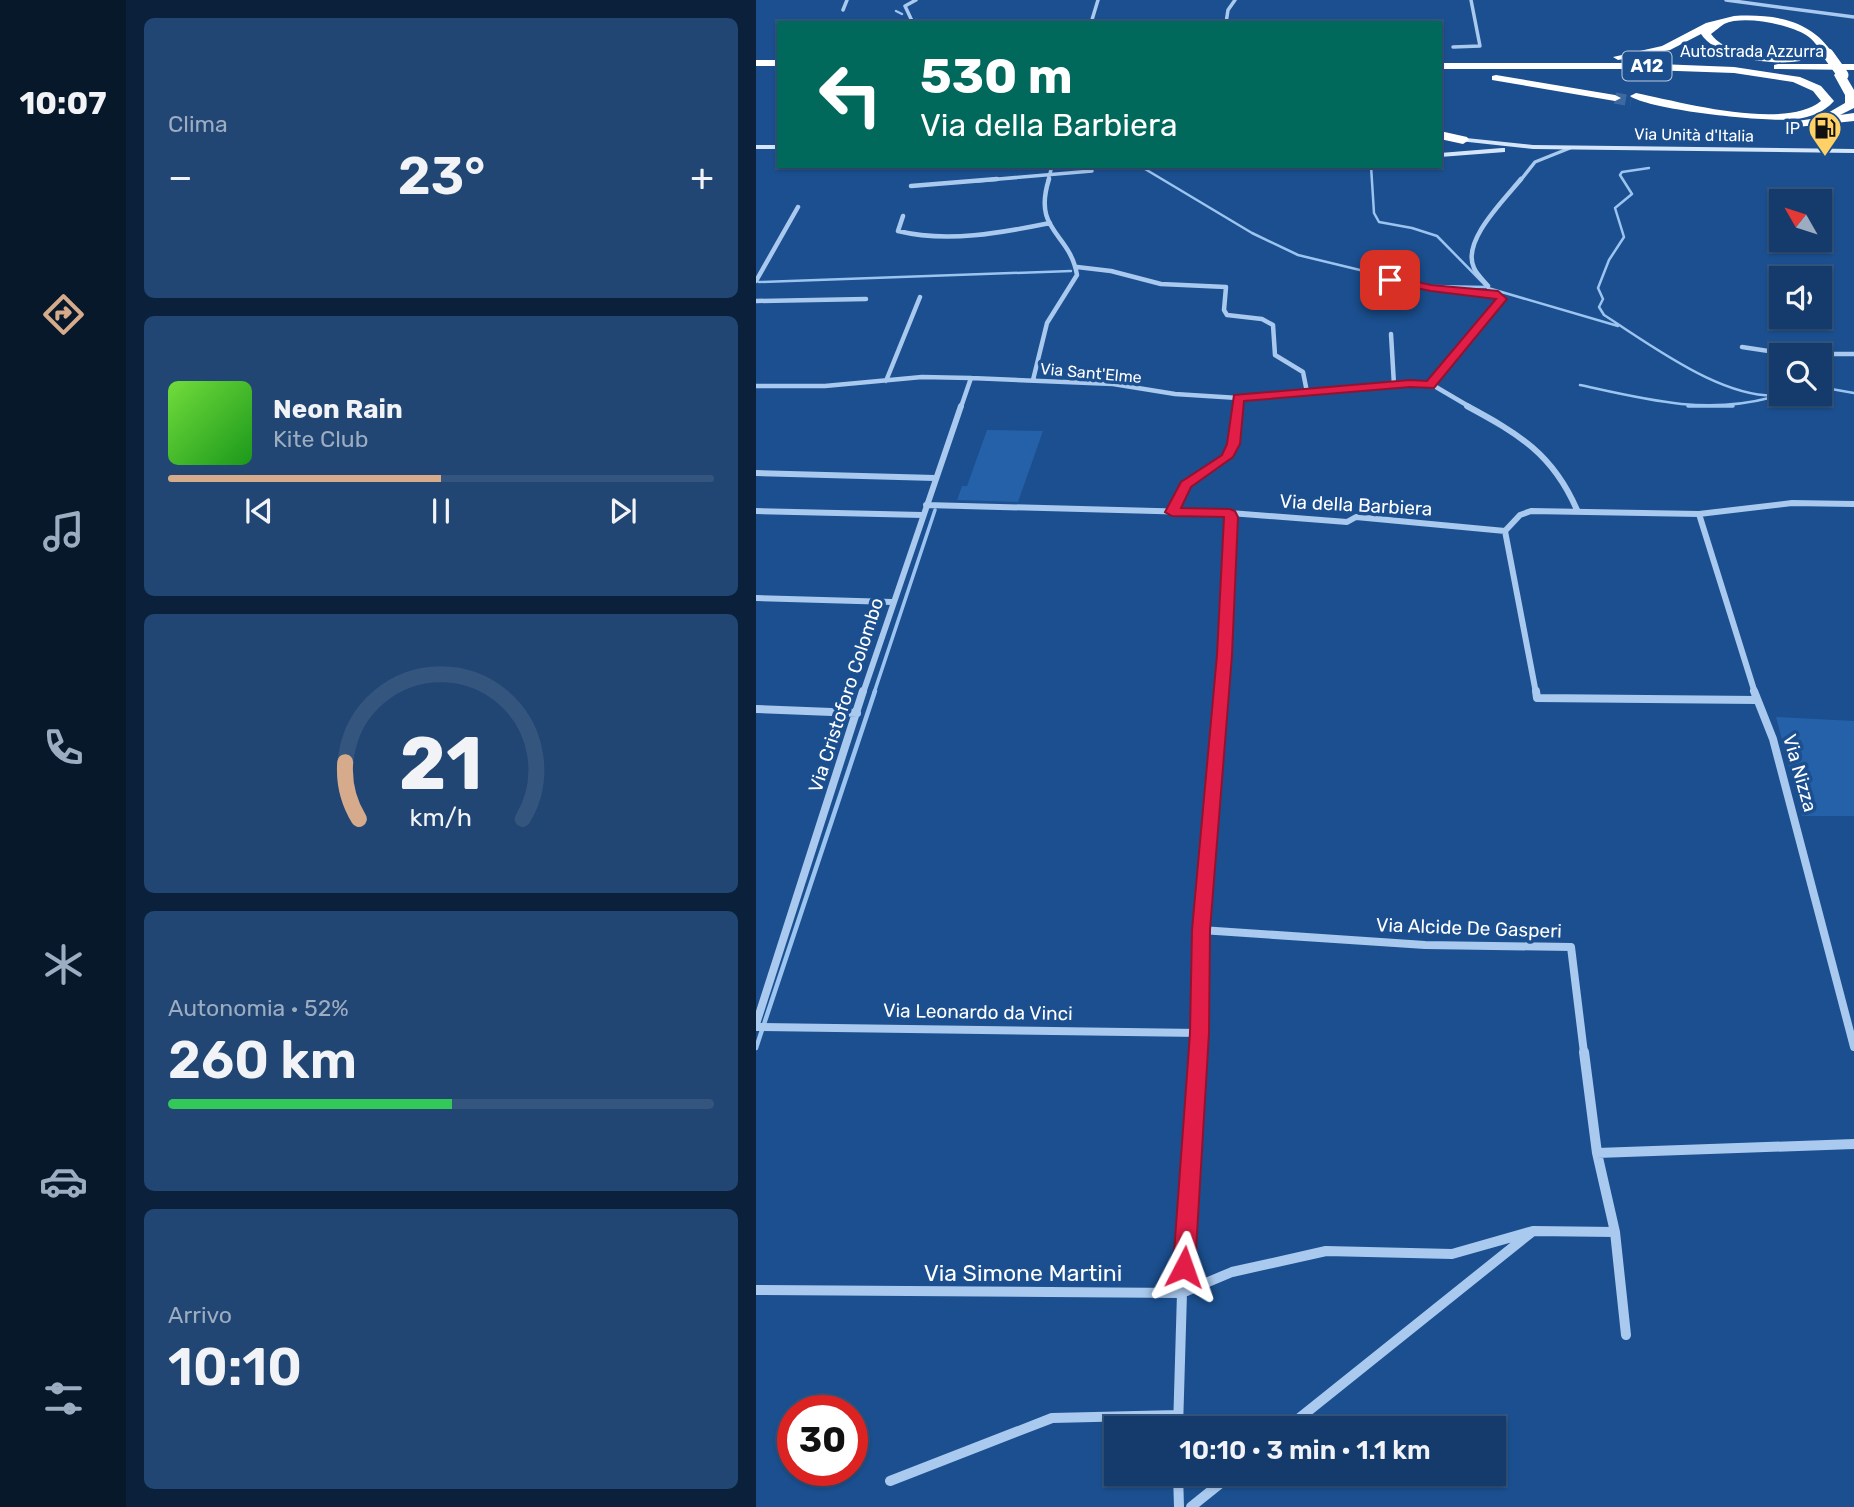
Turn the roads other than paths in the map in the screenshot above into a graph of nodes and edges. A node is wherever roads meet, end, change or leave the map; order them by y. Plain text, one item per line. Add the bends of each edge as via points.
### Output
1 (848, 0) edge
2 (916, 0) edge
3 (1098, 0) edge
4 (1235, 0) edge
5 (1471, 0) edge
6 (1726, 0) edge
7 (843, 10) dead end
8 (1854, 17) edge
9 (912, 21) edge
10 (1092, 21) edge
11 (1226, 21) edge
12 (1453, 47) dead end
13 (1826, 54) junction
14 (1501, 62) junction
15 (756, 64) edge
16 (777, 64) edge
17 (1442, 64) edge
18 (1442, 64) edge
19 (1854, 64) edge
20 (1622, 66) junction
21 (1841, 75) junction
22 (1442, 78) edge
23 (1854, 92) edge
24 (1854, 106) edge
25 (1733, 116) junction
26 (1854, 117) edge
27 (1442, 137) edge
28 (1442, 138) edge
29 (1463, 140) joint
30 (756, 147) edge
31 (777, 147) edge
32 (1533, 147) junction
33 (1570, 148) junction
34 (1854, 151) edge
35 (1442, 154) edge
36 (1442, 155) edge
37 (1051, 170) edge
38 (1092, 171) dead end
39 (911, 186) dead end
40 (798, 207) dead end
41 (902, 216) dead end
42 (1050, 223) junction
43 (1077, 267) junction
44 (1390, 280) dead end
45 (756, 281) edge
46 (1488, 286) dead end
47 (920, 297) dead end
48 (866, 299) dead end
49 (756, 302) edge
50 (1391, 334) dead end
51 (1742, 347) dead end
52 (1854, 354) edge
53 (971, 378) junction
54 (1033, 380) junction
55 (886, 381) junction
56 (1427, 384) junction
57 (1394, 385) junction
58 (756, 386) edge
59 (1307, 392) junction
60 (1238, 398) junction
61 (756, 473) edge
62 (936, 478) junction
63 (1854, 504) edge
64 (926, 505) junction
65 (1577, 510) junction
66 (756, 511) edge
67 (1172, 512) junction
68 (1230, 513) junction
69 (1699, 514) junction
70 (922, 515) junction
71 (1505, 531) junction
72 (756, 598) edge
73 (892, 602) junction
74 (1757, 700) junction
75 (756, 709) edge
76 (857, 713) junction
77 (1201, 930) junction
78 (756, 1026) edge
79 (1200, 1033) junction
80 (1854, 1047) edge
81 (1854, 1144) edge
82 (1597, 1153) junction
83 (1533, 1231) junction
84 (1615, 1232) junction
85 (756, 1290) edge
86 (1182, 1293) junction
87 (1626, 1335) dead end
88 (1178, 1415) joint
89 (1302, 1416) edge
90 (890, 1481) dead end
91 (1178, 1486) edge
92 (1217, 1486) edge
93 (1179, 1507) edge
94 (1191, 1507) edge

1 - 7 street
2 - 9 street via 905,6
3 - 10 street
4 - 11 street
5 - 12 street via 1480,46
6 - 8 street
13 - 14 highway via 1814,36 1800,28 1744,20 1712,24 1683,42 1638,54
13 - 19 highway via 1806,32 1778,23 1726,23 1705,33 1713,44 1744,53
13 - 21 highway, bridge
14 - 17 highway, Autostrada Azzurra / A12
14 - 19 highway, Autostrada Azzurra / A12
15 - 16 highway
18 - 20 highway, Autostrada Azzurra / A12
19 - 20 highway, Autostrada Azzurra / A12
20 - 25 highway via 1778,76 1816,87 1828,102 1798,116
21 - 23 highway
21 - 25 highway via 1852,100 1835,114 1789,120
22 - 25 highway via 1493,77
24 - 25 highway via 1838,116 1811,120 1776,122
25 - 26 highway via 1791,124
27 - 29 highway
28 - 35 main road, Via Unità d'Italia via 1455,147
29 - 32 main road, Via Unità d'Italia
30 - 31 main road
32 - 33 main road, Via Unità d'Italia
32 - 36 main road, Via Unità d'Italia
33 - 34 main road, Via Unità d'Italia
33 - 46 street via 1535,162 1477,234 1474,268
37 - 38 street
37 - 39 street
37 - 42 street via 1042,205
40 - 45 street
41 - 42 street via 898,231 908,235 971,234
42 - 43 street
43 - 54 street via 1077,275 1045,329
43 - 59 street via 1161,284 1226,287 1227,315 1258,316 1273,325 1275,355 1303,372
44 - 56 street via 1498,294 1502,299
47 - 55 street
48 - 49 street
50 - 57 street
51 - 52 street via 1789,354
53 - 54 street, Via Sant'Elme
53 - 55 street, Via Sant'Elme
53 - 62 street, Via Cristoforo Colombo
54 - 60 street, Via Sant'Elme
55 - 58 street, Via Sant'Elme
56 - 57 street, Via Sant'Elme
56 - 65 street via 1525,438 1563,477
57 - 59 street, Via Sant'Elme
59 - 60 street, Via Sant'Elme
60 - 67 street via 1234,444 1227,457 1186,485
61 - 62 street
62 - 64 street, Via Cristoforo Colombo
63 - 69 street via 1792,503
64 - 67 street, Via della Barbiera
64 - 70 street, Via Cristoforo Colombo
65 - 69 street
65 - 71 street via 1531,511 1520,515
66 - 70 street
67 - 68 street, Via della Barbiera
68 - 71 street, Via della Barbiera via 1347,522 1356,517
68 - 77 street via 1224,655
69 - 74 street, Via Nizza
70 - 73 street, Via Cristoforo Colombo
71 - 74 street via 1537,698
72 - 73 street
73 - 76 street, Via Cristoforo Colombo
74 - 80 street, Via Nizza via 1773,738
75 - 76 street
76 - 78 street, Via Cristoforo Colombo
77 - 79 street
77 - 82 street, Via Alcide De Gasperi via 1425,945 1571,947
78 - 79 street, Via Leonardo da Vinci
79 - 86 street
81 - 82 street
82 - 84 street
83 - 84 street
83 - 86 street, Via Simone Martini via 1452,1254 1326,1251 1232,1272
83 - 89 street
84 - 87 street
85 - 86 street, Via Simone Martini
86 - 88 street
88 - 90 street via 1052,1418
91 - 93 street
92 - 94 street

